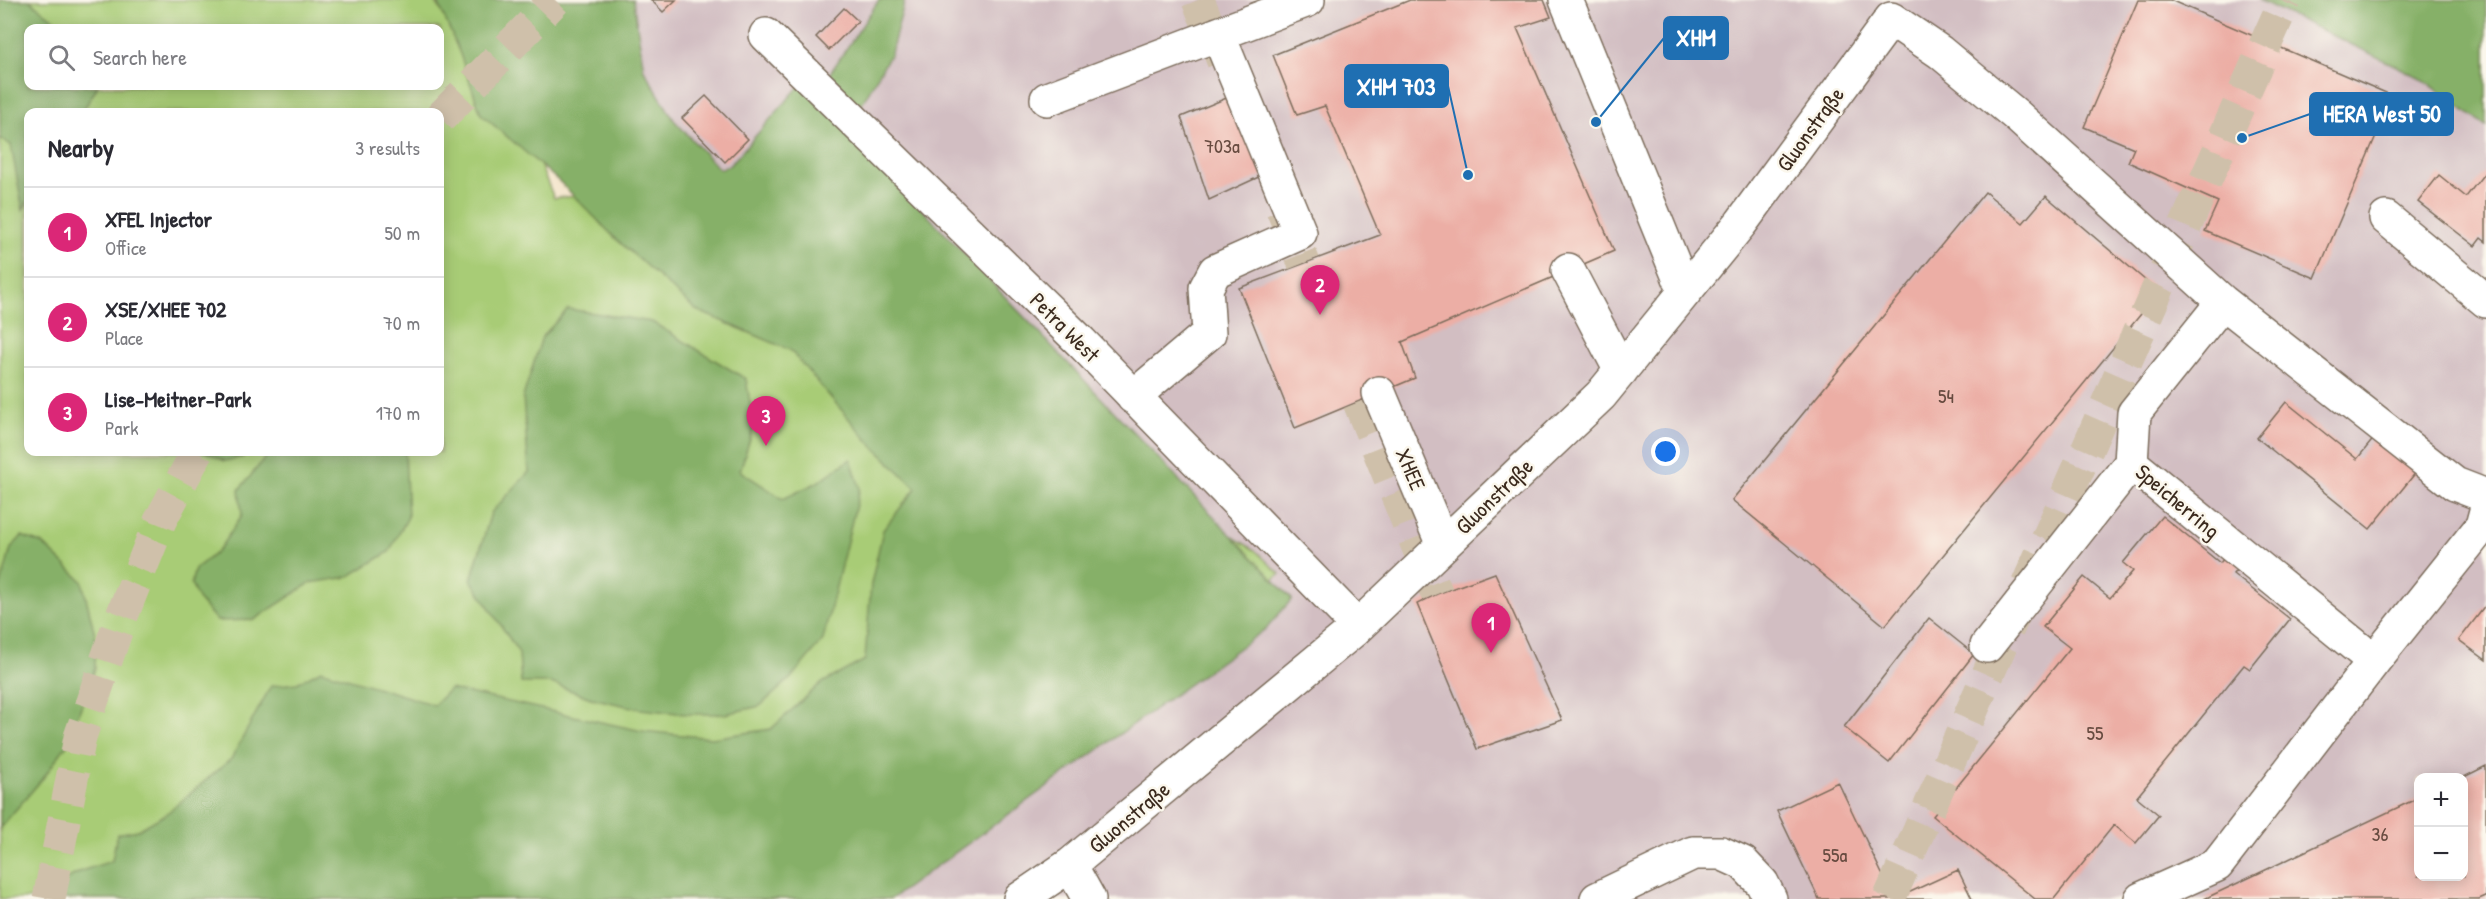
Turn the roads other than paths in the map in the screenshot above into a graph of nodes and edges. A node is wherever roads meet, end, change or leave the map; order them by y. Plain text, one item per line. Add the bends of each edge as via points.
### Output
1 (1308, 0) edge
2 (1566, 0) edge
3 (1894, 10) edge
4 (1218, 34) junction
5 (766, 35) dead end
6 (1047, 99) dead end
7 (2386, 218) dead end
8 (1568, 270) dead end
9 (1685, 292) junction
10 (2486, 301) edge
11 (2223, 302) junction
12 (1621, 371) junction
13 (1379, 393) dead end
14 (1132, 397) junction
15 (2131, 463) junction
16 (2486, 496) edge
17 (2486, 511) edge
18 (1443, 544) junction
19 (1358, 626) junction
20 (1987, 646) dead end
21 (2374, 661) junction
22 (1070, 865) junction
23 (1020, 899) edge
24 (1089, 899) edge
25 (1597, 899) edge
26 (1770, 899) edge
27 (2141, 899) edge

1 - 4 lane
2 - 9 lane
3 - 9 lane, Gluonstraße via 1741,223
3 - 11 lane, Gluonstraße
4 - 6 lane
4 - 14 lane via 1300,233 1215,271 1206,288 1209,333
5 - 14 lane, Petra West via 1072,333
7 - 10 lane
8 - 12 lane
9 - 12 lane, Gluonstraße
11 - 15 lane, Speicherring via 2134,413
11 - 16 lane via 2455,484
12 - 18 lane, Gluonstraße via 1601,395
13 - 18 lane, XHEE
14 - 19 lane, Petra West
15 - 20 lane
15 - 21 lane, Speicherring
17 - 21 lane via 2482,525
18 - 19 lane, Gluonstraße
19 - 22 lane, Gluonstraße
21 - 27 lane via 2217,865
22 - 23 lane, Gluonstraße
22 - 24 lane
25 - 26 lane via 1694,853 1721,853 1743,863 1762,883

